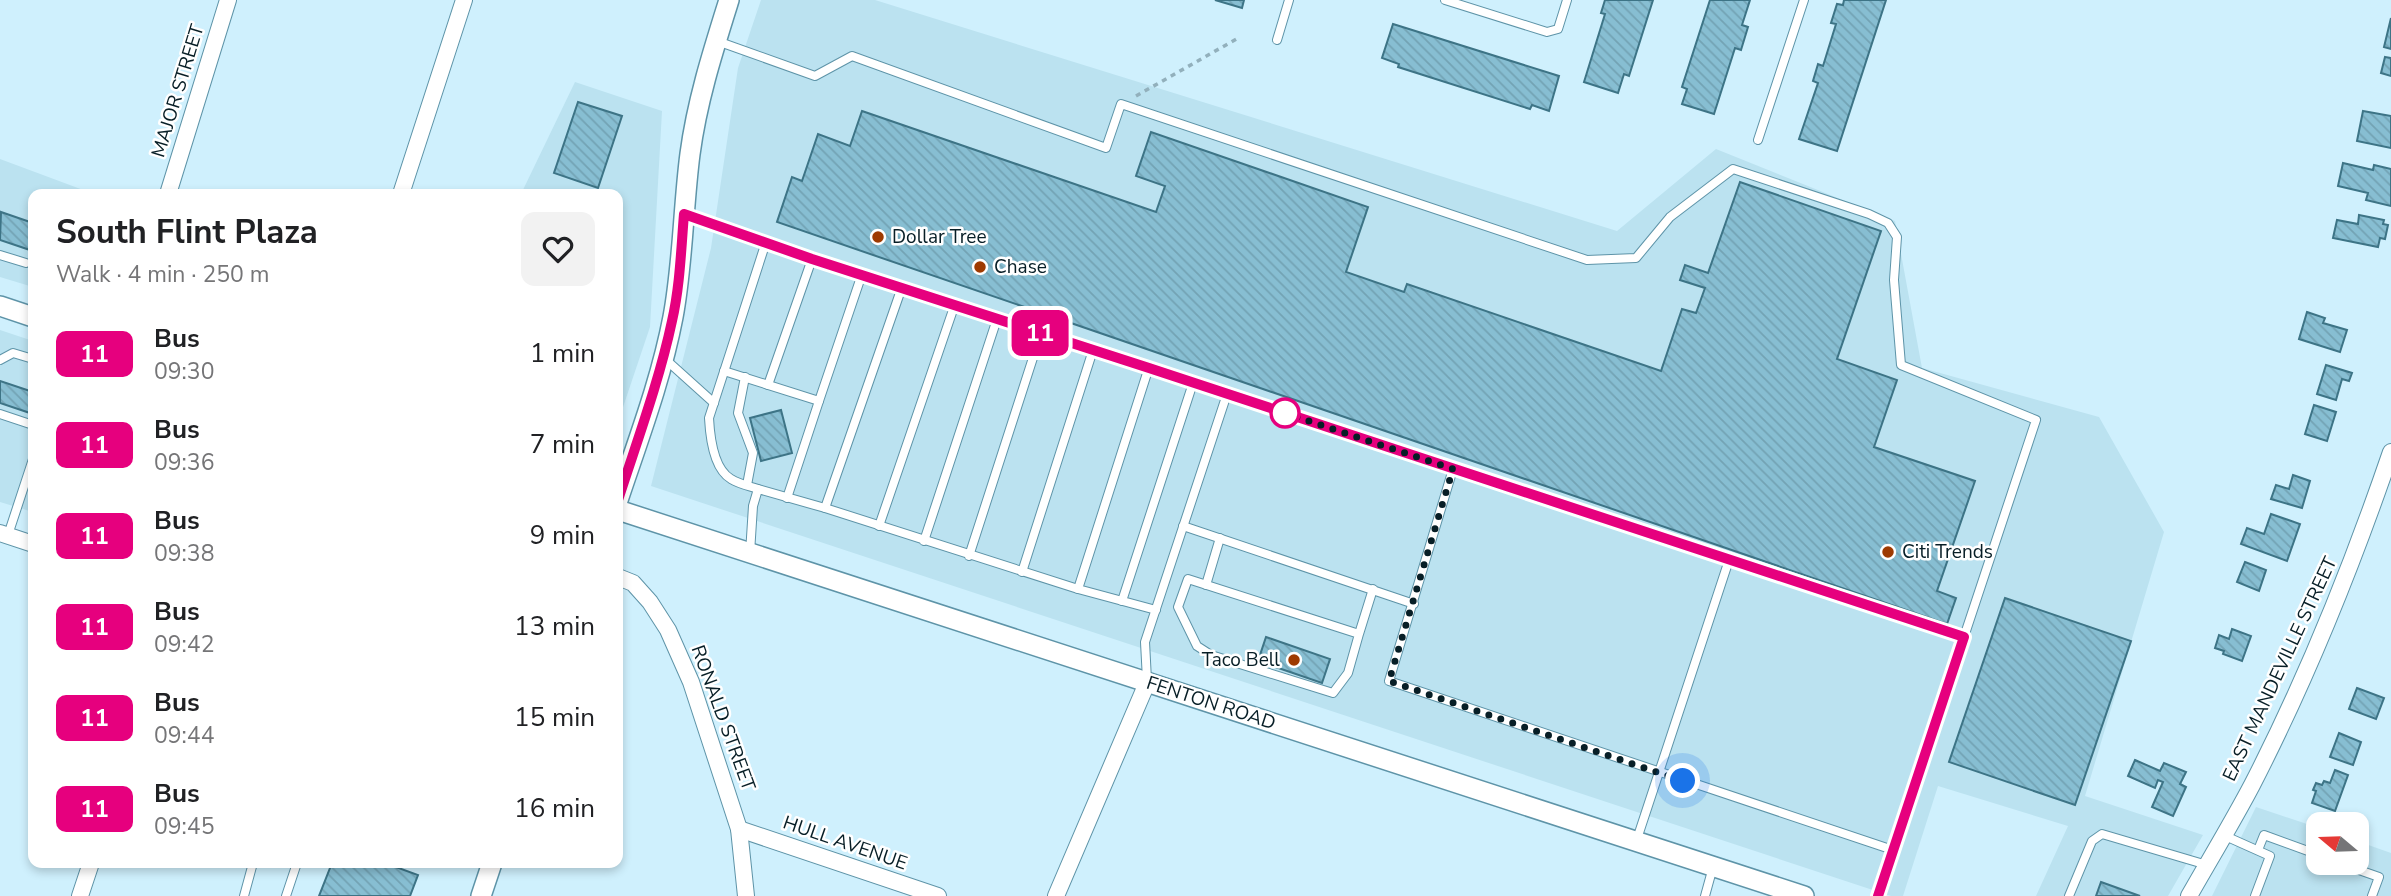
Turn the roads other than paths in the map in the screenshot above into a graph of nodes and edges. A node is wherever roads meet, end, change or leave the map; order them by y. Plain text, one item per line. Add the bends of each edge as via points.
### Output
1 (228, 0) edge
2 (464, 0) edge
3 (729, 0) edge
4 (1289, 0) edge
5 (1444, 0) edge
6 (1567, 0) edge
7 (1804, 0) edge
8 (1277, 40) dead end
9 (716, 41) junction
10 (1758, 140) dead end
11 (170, 189) edge
12 (403, 189) edge
13 (684, 214) junction
14 (766, 242) junction
15 (0, 255) edge
16 (812, 259) junction
17 (26, 262) dead end
18 (863, 274) junction
19 (902, 287) junction
20 (955, 304) junction
21 (0, 306) edge
22 (28, 315) edge
23 (997, 318) junction
24 (1041, 333) junction
25 (1093, 350) junction
26 (28, 358) edge
27 (663, 358) junction
28 (0, 360) edge
29 (1149, 368) junction
30 (724, 371) junction
31 (745, 377) junction
32 (1193, 383) junction
33 (768, 385) junction
34 (1227, 394) junction
35 (819, 401) junction
36 (714, 403) junction
37 (0, 414) edge
38 (28, 423) edge
39 (2391, 452) edge
40 (1453, 469) junction
41 (28, 472) edge
42 (623, 484) edge
43 (747, 485) junction
44 (758, 489) junction
45 (787, 498) junction
46 (825, 508) junction
47 (623, 512) edge
48 (879, 526) junction
49 (1183, 527) junction
50 (4, 534) edge
51 (1220, 538) junction
52 (924, 541) junction
53 (28, 542) edge
54 (750, 553) junction
55 (970, 556) junction
56 (1729, 560) junction
57 (1022, 572) junction
58 (623, 579) edge
59 (1206, 585) junction
60 (1078, 589) junction
61 (1373, 589) junction
62 (1122, 601) junction
63 (1413, 604) junction
64 (1156, 610) junction
65 (1359, 634) junction
66 (1964, 637) junction
67 (1147, 683) junction
68 (1659, 773) junction
69 (739, 829) junction
70 (2223, 835) junction
71 (1636, 842) junction
72 (1893, 850) junction
73 (2258, 850) junction
74 (2306, 850) edge
75 (2207, 865) junction
76 (1713, 867) junction
77 (89, 868) edge
78 (252, 868) edge
79 (296, 868) edge
80 (490, 868) edge
81 (2370, 874) edge
82 (1767, 890) edge
83 (80, 896) edge
84 (244, 896) edge
85 (286, 896) edge
86 (481, 896) edge
87 (746, 896) edge
88 (938, 896) edge
89 (1056, 896) edge
90 (1705, 896) edge
91 (1804, 896) edge
92 (1878, 896) edge
93 (2069, 896) edge
94 (2189, 896) edge
95 (2255, 896) edge
96 (2372, 896) edge

1 - 11 street, MAJOR STREET
2 - 12 street
3 - 9 street
4 - 8 lane
5 - 6 lane via 1547,32 1558,29
7 - 10 lane
9 - 13 street via 696,115
9 - 66 lane via 815,76 852,56 1106,148 1121,104 1587,260 1636,258 1670,217 1733,169 1888,223 1897,237 1894,280 1901,365 2036,420
13 - 14 lane
13 - 27 street via 679,279
14 - 16 lane
14 - 30 lane
15 - 17 lane
16 - 18 lane
16 - 33 lane
18 - 19 lane
18 - 35 lane
19 - 20 lane
19 - 46 lane
20 - 23 lane
20 - 48 lane
21 - 22 street
23 - 24 lane
23 - 52 lane
24 - 25 lane
24 - 55 lane
25 - 29 lane
25 - 57 lane
26 - 28 lane via 13,353
27 - 36 lane
27 - 42 street
29 - 32 lane
29 - 60 lane
30 - 31 lane
30 - 36 lane
31 - 33 lane
31 - 43 lane via 738,412 752,453
32 - 34 lane
32 - 62 lane
33 - 35 lane
34 - 40 lane
34 - 49 lane
35 - 45 lane
36 - 43 lane via 710,435 719,465 730,479
37 - 38 lane
39 - 70 street, EAST MANDEVILLE STREET via 2314,653 2252,785
40 - 56 lane
40 - 63 lane
41 - 50 lane
43 - 44 lane
44 - 45 lane
44 - 54 lane via 752,506
45 - 46 lane
46 - 48 lane
47 - 54 street, FENTON ROAD
48 - 52 lane
49 - 51 lane
49 - 64 lane
50 - 53 street
51 - 59 lane
51 - 61 lane
52 - 55 lane
54 - 67 street, FENTON ROAD
55 - 57 lane
56 - 66 lane
56 - 68 lane
57 - 60 lane
58 - 69 street, RONALD STREET via 650,602 668,630 691,682
59 - 65 lane
59 - 65 lane via 1188,579 1178,607 1197,646 1275,677 1333,693 1348,673
60 - 62 lane
61 - 63 lane
61 - 65 lane
62 - 64 lane
63 - 68 lane via 1389,681
64 - 67 lane via 1145,642
66 - 72 lane
67 - 71 street, FENTON ROAD
67 - 89 street
68 - 71 lane
68 - 72 lane
69 - 87 street, RONALD STREET
69 - 88 street, HULL AVENUE
70 - 73 lane
70 - 75 street, EAST MANDEVILLE STREET
71 - 76 street, FENTON ROAD
72 - 92 lane
73 - 74 lane via 2264,835
73 - 95 lane via 2270,856
75 - 93 lane via 2102,834 2092,841
75 - 94 street, EAST MANDEVILLE STREET
76 - 82 street, FENTON ROAD
76 - 90 lane
77 - 83 street
78 - 84 lane
79 - 85 lane
80 - 86 street
81 - 96 lane via 2379,877
82 - 91 street, FENTON ROAD

